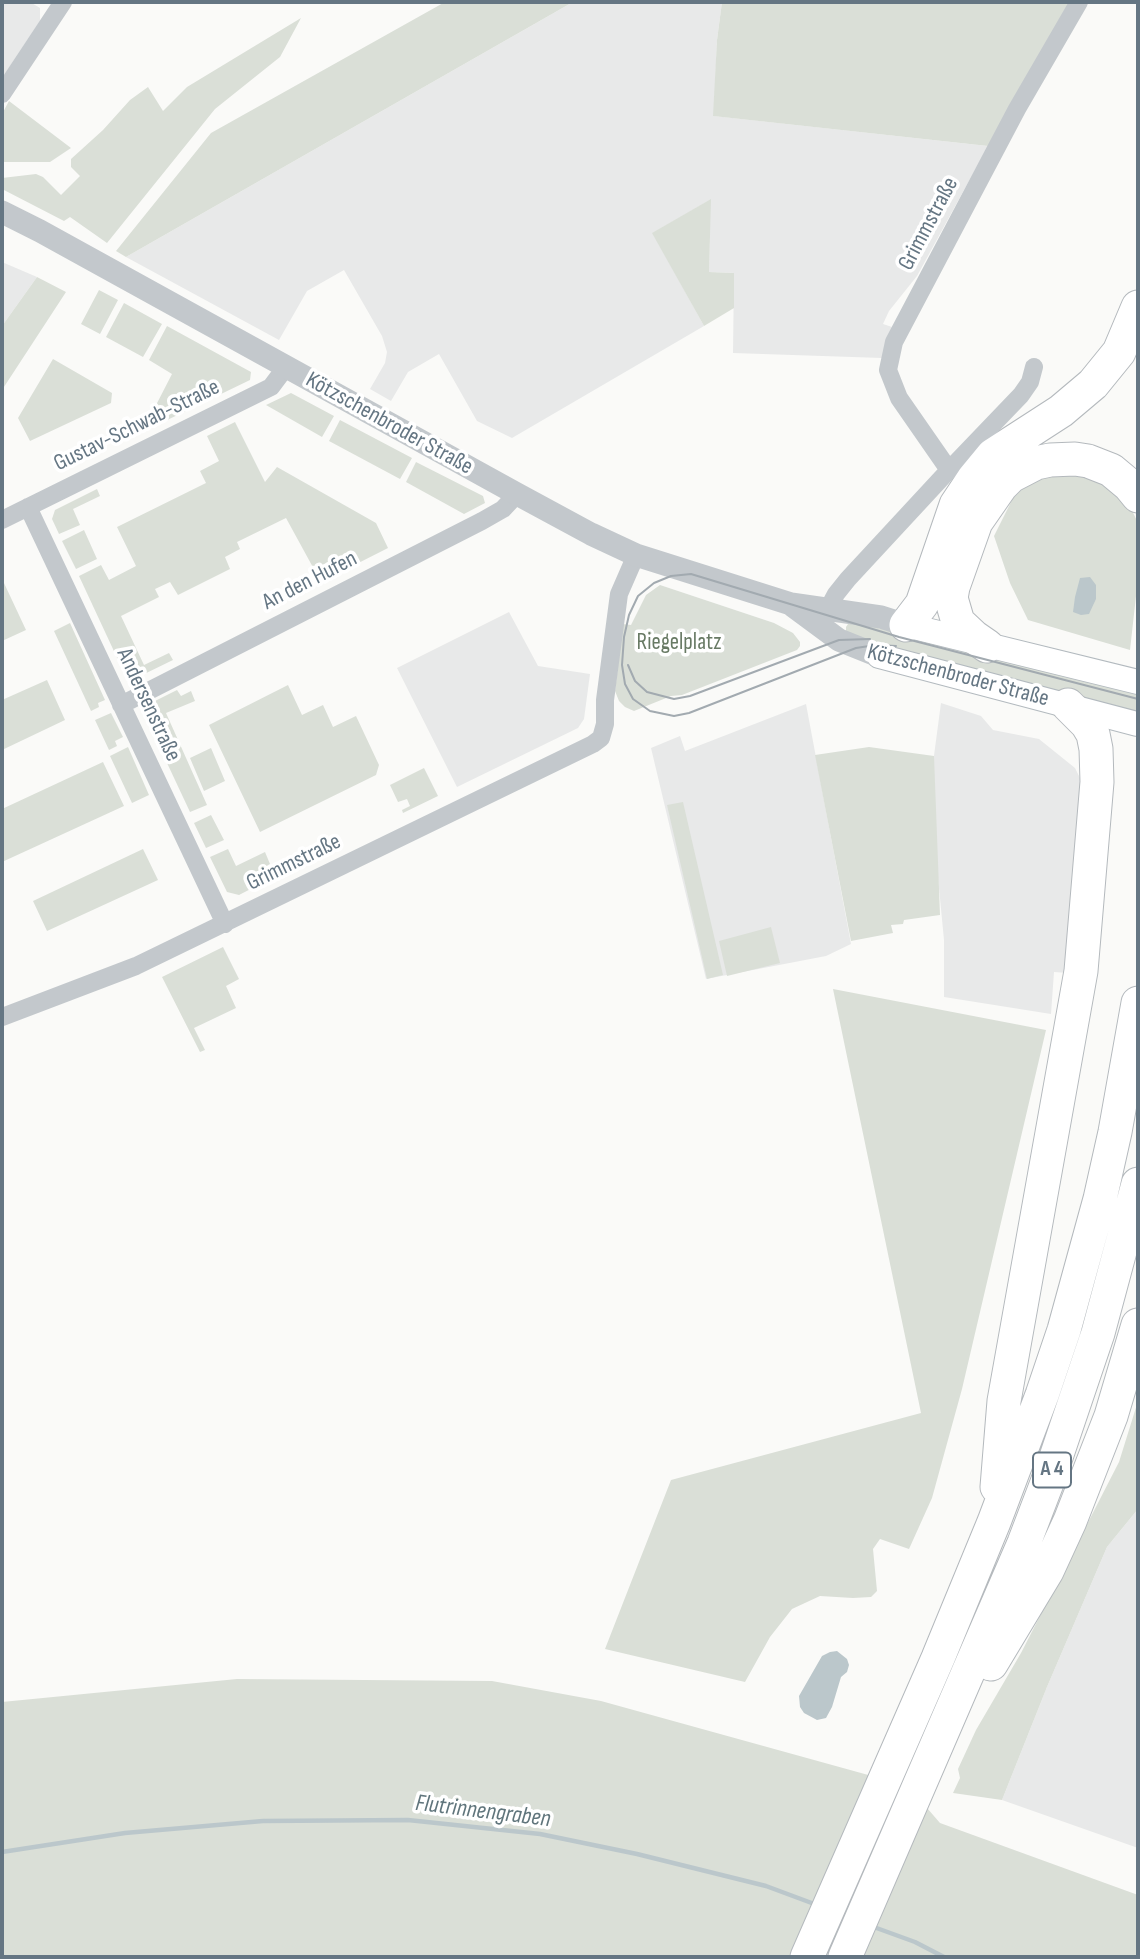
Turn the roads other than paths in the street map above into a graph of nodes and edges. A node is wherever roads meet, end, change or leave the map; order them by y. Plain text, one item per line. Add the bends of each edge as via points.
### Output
1 (1079, 2) edge
2 (57, 4) edge
3 (2, 94) edge
4 (2, 212) edge
5 (1138, 307) edge
6 (286, 367) junction
7 (1034, 367) dead end
8 (949, 470) junction
9 (517, 494) junction
10 (1138, 496) edge
11 (28, 507) junction
12 (2, 520) edge
13 (636, 555) junction
14 (791, 604) junction
15 (828, 609) junction
16 (906, 625) junction
17 (987, 646) junction
18 (878, 656) joint
19 (1138, 682) edge
20 (121, 705) junction
21 (1068, 705) junction
22 (1137, 724) edge
23 (225, 924) junction
24 (1138, 1003) edge
25 (2, 1017) edge
26 (1138, 1184) edge
27 (1138, 1325) edge
28 (994, 1522) junction
29 (938, 1745) junction
30 (807, 1957) edge
31 (845, 1957) edge

1 - 8 street, Grimmstraße via 894,342 888,370 899,398
2 - 3 street
4 - 6 street, Kötzschenbroder Straße
5 - 16 highway via 1118,352 1093,384 993,455 974,478 956,505 922,604
6 - 9 street, Kötzschenbroder Straße
6 - 11 street, Gustav-Schwab-Straße via 271,387
7 - 8 street via 1021,396
8 - 15 street via 848,579
9 - 13 street, Kötzschenbroder Straße
9 - 20 street, An den Hufen via 482,521
10 - 17 highway via 1111,470 1075,458 1036,463 1011,476 976,522 951,598 963,628
11 - 12 street, Gustav-Schwab-Straße
11 - 20 street, Andersenstraße
13 - 14 street, Kötzschenbroder Straße
13 - 23 street, Grimmstraße via 619,594 601,738
14 - 15 street, Kötzschenbroder Straße
14 - 18 street, Kötzschenbroder Straße via 839,640
15 - 16 street, Kötzschenbroder Straße
16 - 17 main road, Kötzschenbroder Straße
17 - 19 main road, Kötzschenbroder Straße
18 - 21 main road, Kötzschenbroder Straße
20 - 23 street, Andersenstraße
21 - 22 main road, Kötzschenbroder Straße
21 - 28 highway via 1087,724 1096,749 1081,971 1004,1401
23 - 25 street, Grimmstraße via 136,966
24 - 28 highway, A 4 via 1115,1132 1083,1265 1042,1395
26 - 29 highway, A 4 via 1098,1334 1050,1475
27 - 29 highway via 1111,1416 1047,1570
28 - 30 highway, A 4
29 - 31 highway, A 4

